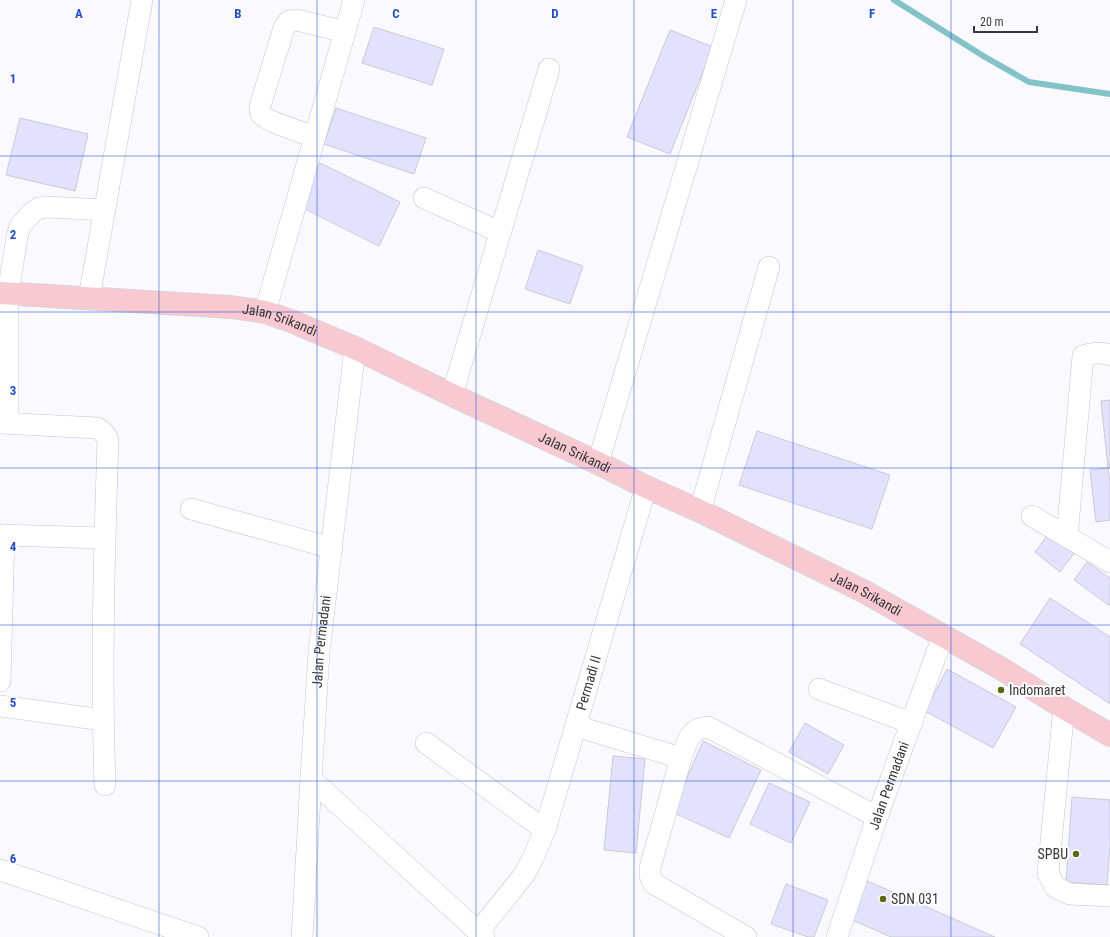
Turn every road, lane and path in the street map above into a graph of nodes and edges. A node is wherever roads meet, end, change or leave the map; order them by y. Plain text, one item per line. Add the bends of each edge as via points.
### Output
1 (142, 0) edge
2 (354, 0) edge
3 (736, 0) edge
4 (346, 32) junction
5 (549, 69) dead end
6 (315, 137) junction
7 (424, 198) dead end
8 (105, 210) junction
9 (500, 232) junction
10 (769, 267) dead end
11 (4, 293) edge
12 (89, 298) junction
13 (264, 312) junction
14 (355, 348) junction
15 (1110, 355) edge
16 (452, 395) junction
17 (4, 423) edge
18 (598, 462) junction
19 (646, 487) junction
20 (190, 509) dead end
21 (700, 510) junction
22 (1032, 516) dead end
23 (2, 535) edge
24 (1067, 537) junction
25 (104, 538) junction
26 (332, 548) junction
27 (1110, 562) edge
28 (943, 636) junction
29 (0, 680) edge
30 (819, 689) dead end
31 (0, 706) edge
32 (1064, 708) junction
33 (103, 720) junction
34 (911, 723) junction
35 (576, 726) junction
36 (1110, 735) edge
37 (426, 743) dead end
38 (681, 758) junction
39 (310, 779) junction
40 (105, 785) dead end
41 (878, 817) junction
42 (545, 830) junction
43 (0, 870) edge
44 (1110, 896) edge
45 (482, 934) edge
46 (198, 937) edge
47 (302, 937) edge
48 (746, 937) edge
49 (837, 937) edge

1 - 8 street
2 - 4 street
3 - 18 street
4 - 6 street
4 - 6 street via 297,20 289,21 284,28 260,106 261,114 268,120
5 - 9 street
6 - 13 street
7 - 9 street
8 - 11 street via 49,207 33,212 20,226
8 - 12 street
9 - 16 street
10 - 21 street
11 - 12 main road, Jalan Srikandi
11 - 17 street
12 - 13 main road, Jalan Srikandi via 232,307
13 - 14 main road, Jalan Srikandi
14 - 16 main road, Jalan Srikandi
14 - 26 street, Jalan Permadani
15 - 24 street via 1092,353 1083,356
16 - 18 main road, Jalan Srikandi
17 - 25 street via 97,428 103,431 108,442
18 - 19 main road, Jalan Srikandi
19 - 21 main road, Jalan Srikandi
19 - 35 street, Permadi II
20 - 26 street
21 - 28 main road, Jalan Srikandi via 865,592
22 - 24 street
23 - 25 street
23 - 29 street
24 - 27 street
25 - 33 street
26 - 39 street, Jalan Permadani via 319,652
28 - 32 main road, Jalan Srikandi
28 - 34 street, Jalan Permadani
30 - 34 street
31 - 33 street
32 - 36 main road, Jalan Srikandi
32 - 44 street via 1048,872 1055,887 1070,894
33 - 40 street
34 - 41 street, Jalan Permadani
35 - 38 street
35 - 42 street, Permadi II
37 - 42 street
38 - 41 street via 691,733 700,727 708,727
38 - 48 street via 650,875 653,883
39 - 45 street
39 - 47 street, Jalan Permadani
41 - 49 street, Jalan Permadani
42 - 45 street, Permadi II via 524,875
43 - 46 street

